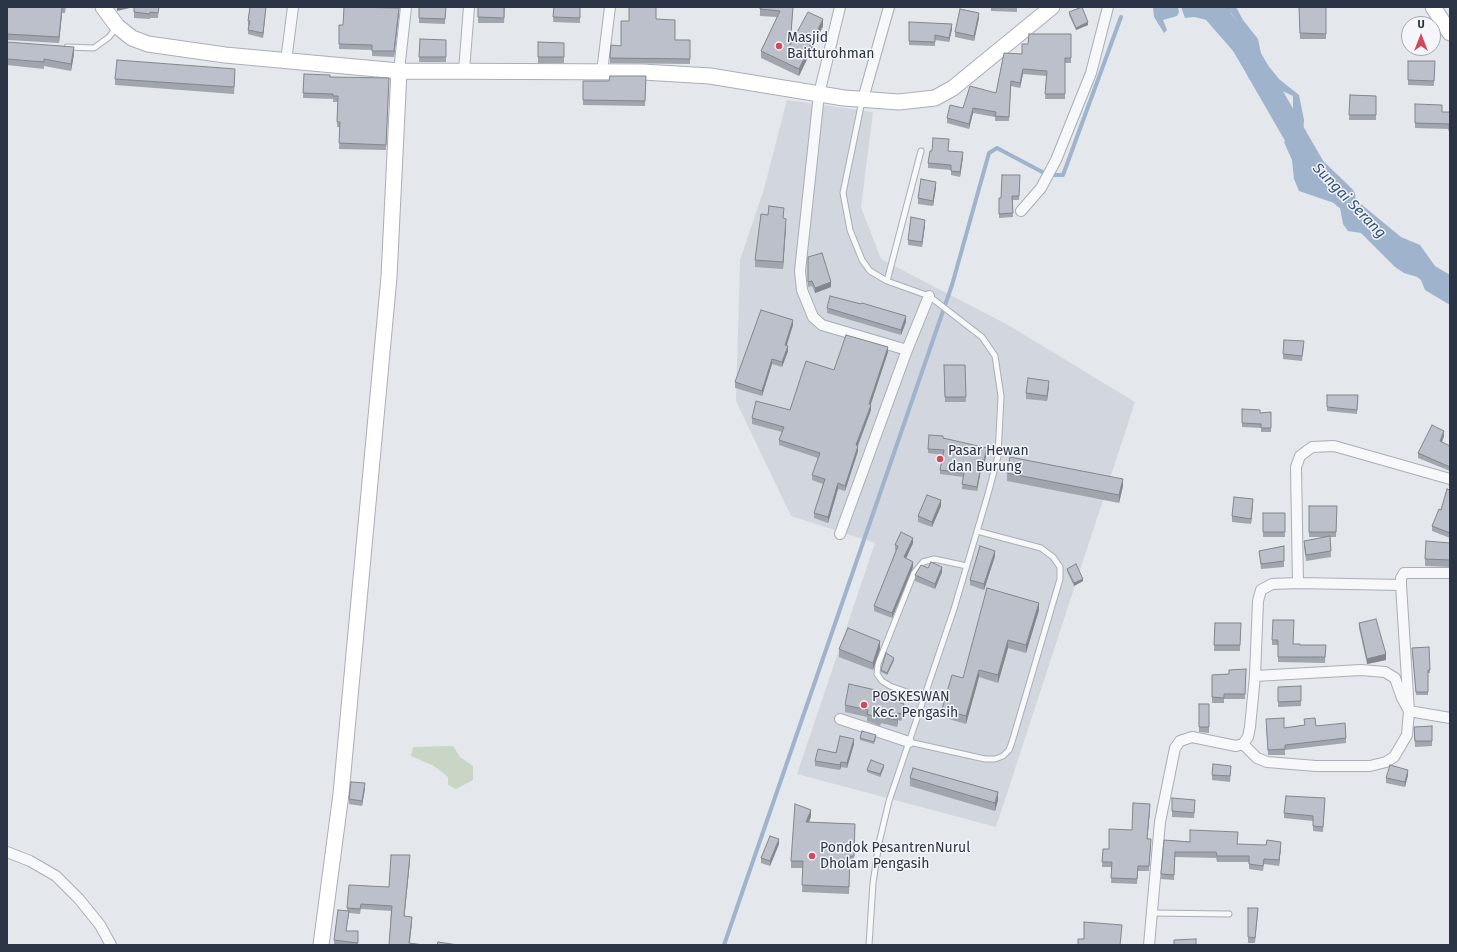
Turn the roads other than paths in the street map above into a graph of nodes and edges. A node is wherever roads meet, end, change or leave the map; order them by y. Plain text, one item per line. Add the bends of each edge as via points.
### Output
1 (103, 7) edge
2 (293, 7) edge
3 (406, 7) edge
4 (469, 7) edge
5 (840, 7) edge
6 (889, 7) edge
7 (1052, 7) edge
8 (1108, 7) edge
9 (1433, 7) edge
10 (608, 8) edge
11 (117, 26) junction
12 (1450, 33) edge
13 (58, 46) edge
14 (286, 61) junction
15 (399, 71) junction
16 (464, 71) junction
17 (602, 72) junction
18 (819, 94) junction
19 (863, 99) junction
20 (921, 151) dead end
21 (1021, 211) dead end
22 (887, 281) junction
23 (929, 296) junction
24 (907, 350) junction
25 (1450, 480) edge
26 (977, 531) junction
27 (840, 534) dead end
28 (966, 566) junction
29 (1450, 573) edge
30 (1298, 584) junction
31 (1401, 584) junction
32 (1255, 676) junction
33 (924, 698) junction
34 (1409, 711) junction
35 (1450, 718) edge
36 (840, 719) dead end
37 (909, 742) junction
38 (1243, 744) junction
39 (7, 852) edge
40 (1151, 913) junction
41 (1229, 914) dead end
42 (111, 945) edge
43 (321, 945) edge
44 (869, 945) edge
45 (1149, 945) edge

1 - 11 street
2 - 14 street
3 - 15 street
4 - 16 street
5 - 18 street
6 - 19 street
7 - 19 street via 953,88 936,98 899,102
8 - 21 street via 1091,73 1056,160 1048,178
9 - 12 street
10 - 17 street
11 - 13 lane via 109,37 94,48
11 - 14 street via 132,38 148,44
14 - 15 street
15 - 16 street
15 - 43 street via 389,277 341,794
16 - 17 street
17 - 18 street via 710,76
18 - 19 street
18 - 24 street via 800,271 802,290 813,317 822,325
19 - 22 lane via 843,193 850,230 862,260 870,271
20 - 22 lane
22 - 23 lane
23 - 24 street
23 - 26 lane via 982,337 995,356 1001,396 998,456
24 - 27 street
25 - 30 street via 1334,446 1312,447 1300,456 1296,467
26 - 28 lane
26 - 37 lane via 1041,548 1053,557 1060,567 1060,579 1012,742 1009,750 995,759
28 - 33 lane
28 - 33 lane via 934,558 923,562 914,573 878,664 877,674 882,681
29 - 31 street via 1404,573
30 - 31 street
30 - 32 street via 1272,584 1261,590 1258,600
31 - 34 street
32 - 34 street via 1361,670 1385,672 1395,678
32 - 38 street via 1250,727
33 - 37 lane
34 - 35 street
34 - 38 street via 1407,735 1402,745 1394,757 1378,764 1348,767 1274,763 1262,761
36 - 37 street
37 - 44 lane via 889,801 879,843 873,883
38 - 40 street via 1236,746 1192,737 1180,741 1175,748 1160,822
39 - 42 street via 30,861 56,876 100,925
40 - 41 lane
40 - 45 street

